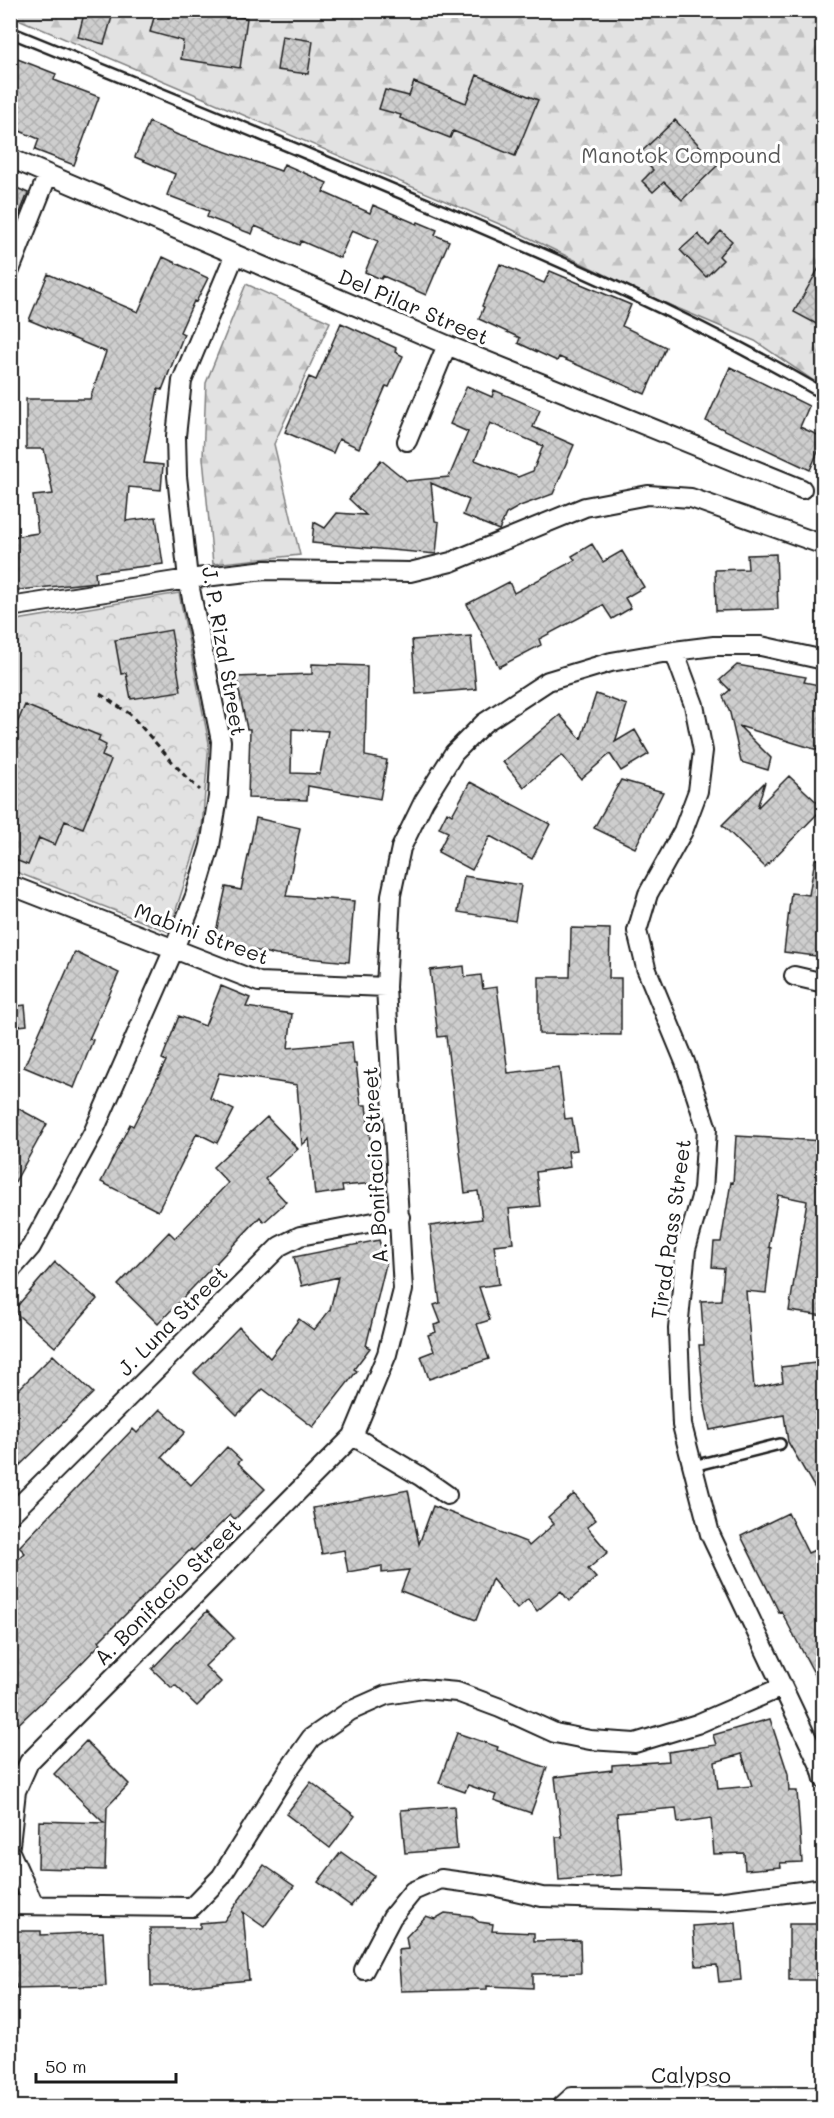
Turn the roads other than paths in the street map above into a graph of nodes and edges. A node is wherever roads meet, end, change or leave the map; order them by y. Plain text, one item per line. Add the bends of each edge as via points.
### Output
1 (10, 32) edge
2 (10, 158) edge
3 (48, 174) junction
4 (235, 254) junction
5 (10, 270) edge
6 (447, 345) junction
7 (820, 388) dead end
8 (407, 441) dead end
9 (802, 489) dead end
10 (824, 545) edge
11 (188, 579) junction
12 (10, 607) edge
13 (674, 651) junction
14 (824, 660) edge
15 (10, 885) edge
16 (174, 949) junction
17 (794, 976) dead end
18 (824, 983) edge
19 (386, 987) junction
20 (399, 1217) junction
21 (10, 1271) edge
22 (353, 1436) junction
23 (780, 1444) dead end
24 (693, 1466) junction
25 (447, 1495) dead end
26 (10, 1515) edge
27 (782, 1687) junction
28 (824, 1779) edge
29 (10, 1845) edge
30 (10, 1852) edge
31 (824, 1887) edge
32 (10, 1905) edge
33 (33, 1905) junction
34 (364, 1970) dead end
35 (824, 2096) edge
36 (702, 2102) edge
37 (560, 2106) edge

1 - 7 lane via 535,250 679,316 815,389
2 - 3 street, Del Pilar Street
3 - 4 street, Del Pilar Street
3 - 5 street
4 - 6 street, Del Pilar Street
4 - 11 street, J. P. Rizal Street via 182,381 176,436
6 - 8 street
6 - 9 street, Del Pilar Street
10 - 11 street via 691,498 648,495 585,507 451,562 410,572 265,570
11 - 12 street
11 - 16 street, J. P. Rizal Street via 221,741 210,846
13 - 14 street, A. Bonifacio Street via 761,646
13 - 19 street, A. Bonifacio Street via 611,662 548,681 484,723 454,753 424,801 401,849 391,895
13 - 24 street, Tirad Pass Street via 694,705 703,751 698,791 683,831 648,894 638,930 646,968 685,1062 706,1129 703,1190 686,1250 678,1329 682,1425
15 - 16 street, Mabini Street
16 - 19 street, Mabini Street via 259,981
16 - 21 street, J. P. Rizal Street via 93,1133 31,1247
17 - 18 street
19 - 20 street, A. Bonifacio Street
20 - 22 street, A. Bonifacio Street via 403,1290 387,1354
20 - 26 street, J. Luna Street via 300,1236 280,1246
22 - 25 street
22 - 29 street, A. Bonifacio Street via 29,1761 16,1791
23 - 24 lane
24 - 27 street, Tirad Pass Street via 710,1534
27 - 28 street, Tirad Pass Street
27 - 33 street via 697,1724 635,1743 555,1733 457,1692 423,1689 386,1695 350,1712 311,1738 221,1877 192,1907
30 - 33 street
31 - 34 street via 717,1902 542,1897 441,1879 413,1891 392,1917
32 - 33 street
35 - 36 street, Calypso
36 - 37 street, Calypso via 572,2097

